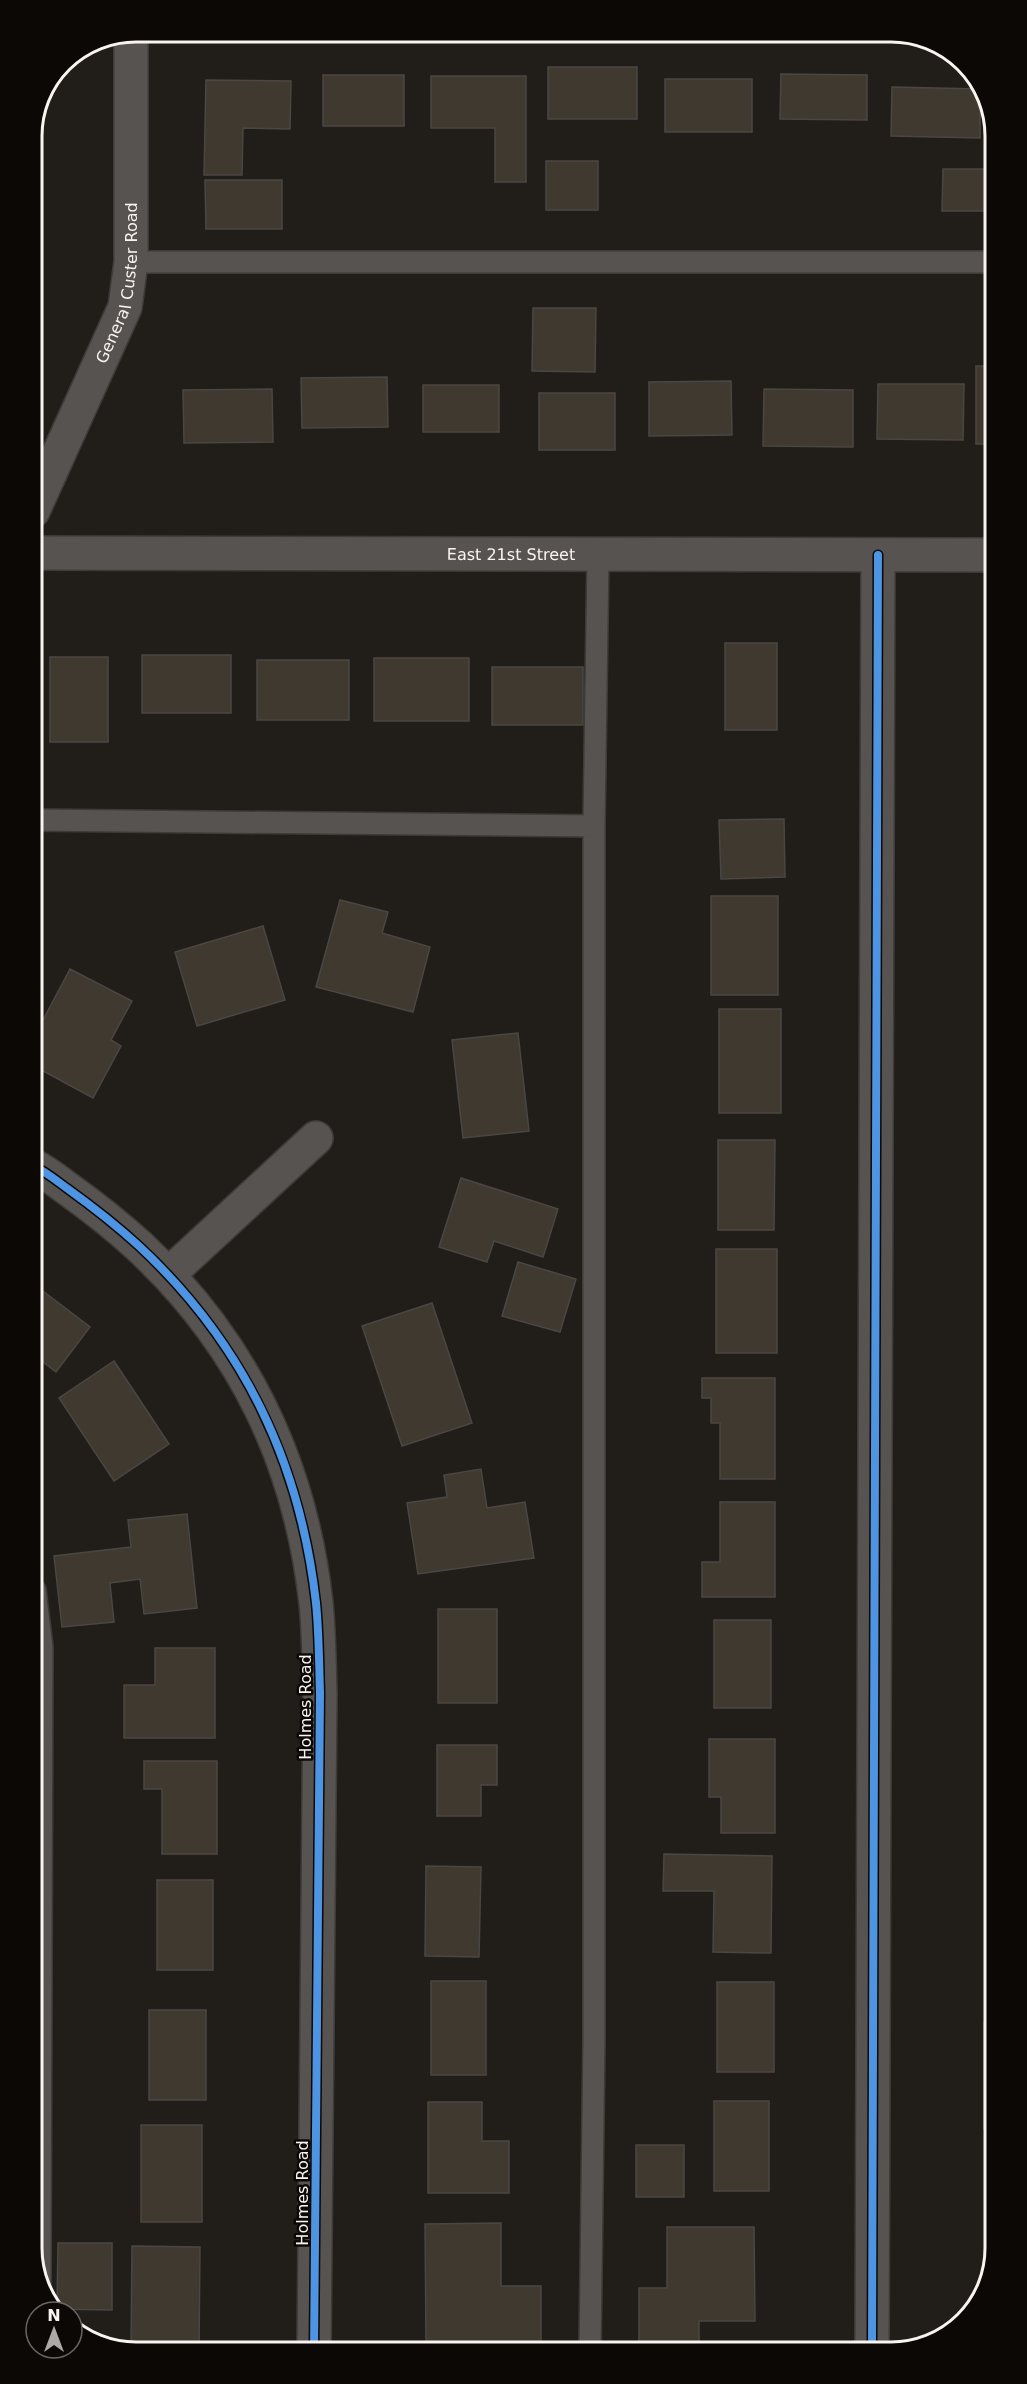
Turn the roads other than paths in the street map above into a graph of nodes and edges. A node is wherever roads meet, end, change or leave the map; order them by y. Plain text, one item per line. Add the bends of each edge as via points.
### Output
1 (131, 42) edge
2 (131, 262) junction
3 (985, 262) edge
4 (42, 492) edge
5 (42, 553) edge
6 (598, 554) junction
7 (878, 555) junction
8 (985, 555) edge
9 (42, 820) edge
10 (594, 826) junction
11 (316, 1138) dead end
12 (42, 1172) edge
13 (169, 1274) junction
14 (314, 2342) edge
15 (590, 2342) edge
16 (873, 2342) edge

1 - 2 street, General Custer Road
2 - 3 lane
2 - 4 street, General Custer Road via 125,307
5 - 6 street, East 21st Street
6 - 7 street, East 21st Street
6 - 10 lane
7 - 8 street, East 21st Street
7 - 16 street
9 - 10 lane
10 - 15 lane via 594,2040
11 - 13 street
12 - 13 street, Holmes Road via 110,1219
13 - 14 street, Holmes Road via 224,1343 268,1421 288,1469 311,1566 320,1693

